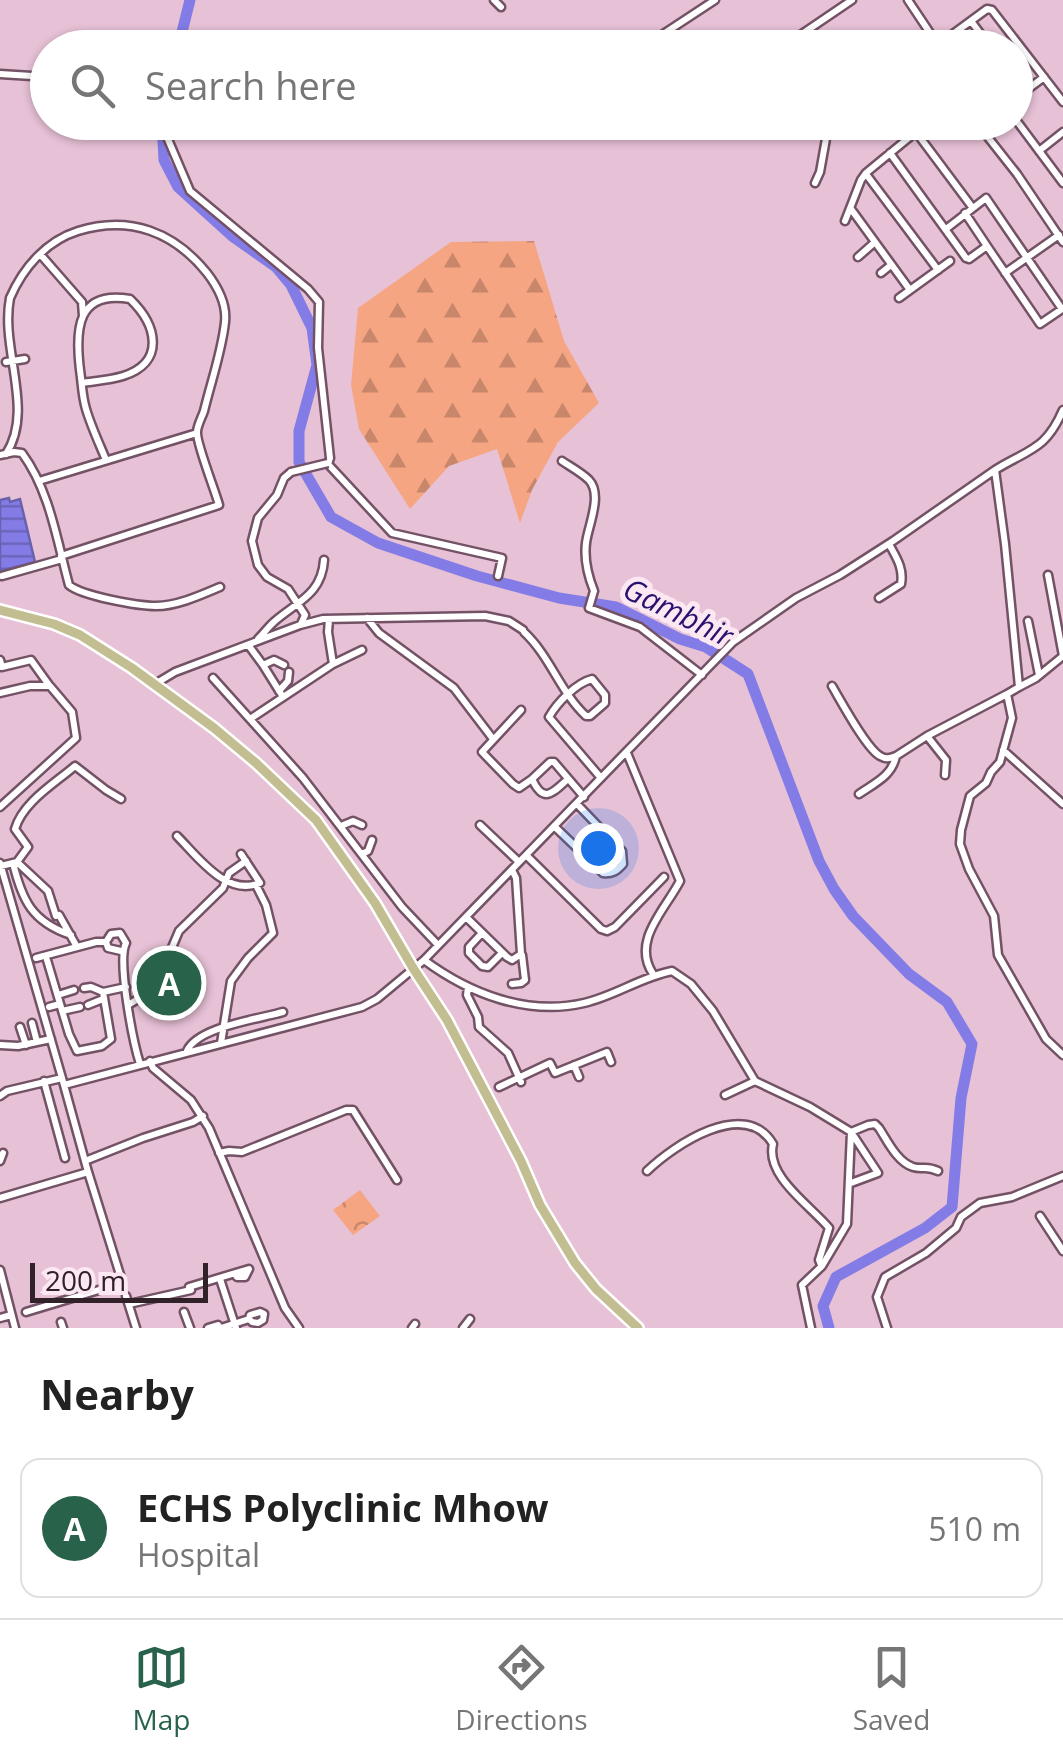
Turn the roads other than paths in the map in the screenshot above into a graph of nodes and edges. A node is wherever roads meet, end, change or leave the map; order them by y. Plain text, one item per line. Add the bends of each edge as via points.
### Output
1 (494, 0) edge
2 (715, 0) edge
3 (852, 0) edge
4 (908, 0) edge
5 (502, 7) dead end
6 (971, 21) junction
7 (669, 30) edge
8 (808, 30) edge
9 (928, 30) edge
10 (959, 30) edge
11 (978, 30) edge
12 (1008, 30) edge
13 (1033, 63) edge
14 (0, 74) edge
15 (30, 76) edge
16 (1044, 77) junction
17 (1033, 85) edge
18 (1063, 102) edge
19 (1061, 136) edge
20 (169, 140) edge
21 (826, 140) edge
22 (906, 140) edge
23 (922, 140) edge
24 (991, 140) edge
25 (1030, 140) edge
26 (1038, 151) junction
27 (890, 153) junction
28 (866, 174) junction
29 (815, 183) dead end
30 (1063, 183) edge
31 (972, 207) junction
32 (850, 208) junction
33 (965, 213) junction
34 (845, 221) dead end
35 (946, 229) junction
36 (1061, 238) edge
37 (874, 242) junction
38 (987, 246) junction
39 (40, 254) junction
40 (858, 257) dead end
41 (1028, 257) junction
42 (950, 261) dead end
43 (892, 264) junction
44 (938, 270) junction
45 (881, 273) dead end
46 (1005, 274) junction
47 (910, 290) junction
48 (899, 298) dead end
49 (83, 316) junction
50 (25, 359) dead end
51 (6, 362) junction
52 (82, 383) junction
53 (1063, 410) edge
54 (197, 433) junction
55 (3, 454) edge
56 (106, 460) junction
57 (562, 461) dead end
58 (328, 463) dead end
59 (995, 470) junction
60 (39, 480) junction
61 (889, 544) junction
62 (62, 557) junction
63 (324, 560) dead end
64 (1048, 575) dead end
65 (2, 576) edge
66 (498, 576) dead end
67 (220, 587) dead end
68 (879, 598) dead end
69 (300, 604) junction
70 (0, 610) edge
71 (368, 618) junction
72 (329, 619) junction
73 (1028, 621) dead end
74 (300, 625) junction
75 (252, 644) junction
76 (362, 650) dead end
77 (1063, 656) edge
78 (0, 660) edge
79 (334, 664) junction
80 (263, 665) junction
81 (702, 675) junction
82 (1039, 675) junction
83 (213, 678) dead end
84 (50, 686) junction
85 (156, 686) junction
86 (832, 686) dead end
87 (1019, 687) junction
88 (0, 693) edge
89 (281, 694) junction
90 (1007, 694) junction
91 (568, 696) junction
92 (521, 710) dead end
93 (250, 719) junction
94 (928, 736) junction
95 (493, 738) junction
96 (1003, 750) junction
97 (626, 753) junction
98 (896, 756) junction
99 (945, 775) dead end
100 (568, 778) junction
101 (602, 778) junction
102 (532, 779) junction
103 (859, 794) dead end
104 (584, 796) junction
105 (121, 799) dead end
106 (1061, 799) edge
107 (577, 804) junction
108 (0, 806) edge
109 (480, 824) dead end
110 (341, 826) junction
111 (362, 826) dead end
112 (554, 826) junction
113 (176, 836) dead end
114 (372, 840) dead end
115 (362, 854) junction
116 (526, 855) junction
117 (15, 862) junction
118 (519, 862) junction
119 (0, 865) edge
120 (512, 870) junction
121 (664, 877) dead end
122 (227, 882) junction
123 (256, 886) junction
124 (466, 917) junction
125 (482, 933) junction
126 (70, 935) junction
127 (106, 942) junction
128 (438, 945) junction
129 (77, 947) junction
130 (121, 951) junction
131 (502, 954) junction
132 (521, 954) junction
133 (36, 958) dead end
134 (46, 960) dead end
135 (424, 960) junction
136 (413, 968) junction
137 (653, 974) junction
138 (512, 984) dead end
139 (126, 987) junction
140 (468, 987) junction
141 (84, 988) dead end
142 (74, 990) dead end
143 (103, 995) junction
144 (60, 1003) junction
145 (128, 1005) junction
146 (48, 1006) dead end
147 (283, 1012) dead end
148 (32, 1023) dead end
149 (20, 1026) dead end
150 (224, 1028) junction
151 (51, 1039) junction
152 (37, 1042) junction
153 (221, 1043) junction
154 (0, 1045) edge
155 (26, 1045) junction
156 (187, 1052) junction
157 (1063, 1056) edge
158 (150, 1061) junction
159 (611, 1062) dead end
160 (140, 1064) junction
161 (574, 1065) junction
162 (579, 1078) dead end
163 (44, 1080) junction
164 (520, 1080) junction
165 (63, 1081) junction
166 (756, 1081) junction
167 (498, 1087) dead end
168 (0, 1096) edge
169 (725, 1096) dead end
170 (202, 1116) junction
171 (851, 1132) junction
172 (220, 1153) junction
173 (65, 1158) dead end
174 (85, 1161) junction
175 (647, 1171) dead end
176 (938, 1171) dead end
177 (88, 1172) junction
178 (1063, 1176) edge
179 (397, 1180) dead end
180 (850, 1184) junction
181 (0, 1198) edge
182 (1040, 1216) dead end
183 (1063, 1250) edge
184 (822, 1266) junction
185 (0, 1270) edge
186 (235, 1274) dead end
187 (220, 1279) junction
188 (26, 1312) dead end
189 (184, 1312) dead end
190 (12, 1315) junction
191 (0, 1318) edge
192 (470, 1318) dead end
193 (250, 1319) dead end
194 (236, 1326) edge
195 (15, 1328) edge
196 (136, 1328) edge
197 (190, 1328) edge
198 (208, 1328) edge
199 (221, 1328) edge
200 (299, 1328) edge
201 (462, 1328) edge
202 (638, 1328) edge
203 (811, 1328) edge
204 (887, 1328) edge

1 - 5 street
2 - 7 street
3 - 8 street
4 - 9 street
6 - 10 street
6 - 11 street
6 - 12 street via 988,8
13 - 16 street
14 - 15 street
16 - 17 street
16 - 18 street
19 - 26 street
20 - 66 street via 190,191 320,302 328,464 392,533 502,558
21 - 29 street
22 - 27 street
23 - 31 street
24 - 36 street
25 - 26 street
26 - 30 street
27 - 28 street
27 - 35 street
28 - 32 street
28 - 44 street
31 - 33 street
31 - 41 street via 988,199
32 - 34 street
32 - 37 street
33 - 35 street
33 - 38 street
35 - 38 street via 968,260
36 - 41 street
37 - 40 street
37 - 43 street
38 - 46 street
39 - 49 street via 76,293
39 - 51 street via 7,306
39 - 54 street via 79,231 125,226 167,237 196,260 226,314
41 - 46 street
41 - 46 street via 1061,310 1040,324
42 - 44 street
43 - 45 street
43 - 47 street
44 - 47 street
47 - 48 street
49 - 52 street via 76,342
49 - 52 street via 100,300 130,299 154,340 136,370
50 - 51 street
51 - 55 street via 16,429
52 - 56 street
53 - 59 street via 1036,449
54 - 56 street
54 - 62 street via 219,505
55 - 60 street via 22,453
56 - 60 street
57 - 81 street via 593,488 586,546 594,590 589,608 640,627
58 - 69 street, bridge via 284,478 252,533 258,565
59 - 61 street
59 - 87 street
60 - 62 street
61 - 68 street via 903,575 901,584
61 - 81 street via 796,598 734,642
62 - 65 street
62 - 67 street via 73,590 98,596 162,605
63 - 69 street
64 - 77 street
69 - 74 street
69 - 75 street
70 - 85 main road via 80,635
71 - 72 street
71 - 91 street via 509,621 536,643
71 - 95 street via 378,633 454,688
72 - 74 street
72 - 79 street
73 - 82 street
74 - 75 street
75 - 80 street
75 - 85 street via 175,672
76 - 79 street
77 - 82 street
78 - 84 street via 2,666 31,660
79 - 89 street
80 - 89 street
80 - 89 street via 274,660 286,668
81 - 97 street
82 - 87 street
83 - 93 street
84 - 88 street
84 - 108 street via 72,712 76,738
85 - 136 main road via 214,728 316,820
86 - 98 street via 878,755
87 - 90 street
89 - 93 street
90 - 94 street
90 - 96 street via 1012,718
91 - 91 street via 592,679 605,703 586,716
91 - 101 street via 548,717
92 - 95 street
93 - 110 street
94 - 98 street
94 - 99 street via 946,760
95 - 102 street via 482,752 502,774 519,788
96 - 106 street
96 - 157 street via 986,783 970,796 960,844 994,916 998,955 1037,1025
97 - 101 street
97 - 137 street via 680,881 647,940
98 - 103 street via 886,777
100 - 102 street via 550,762
100 - 102 street via 546,795
100 - 104 street
101 - 104 street
104 - 107 street
105 - 117 street via 75,766 18,818 14,829 28,847
107 - 112 street
107 - 112 street via 622,851 619,868 603,873
109 - 118 street
110 - 111 street
110 - 115 street
112 - 116 street
113 - 122 street
114 - 115 street
115 - 128 street
116 - 118 street
116 - 121 street via 607,931
117 - 119 street
117 - 126 street via 49,892
117 - 126 street via 30,910
118 - 120 street
119 - 151 street
120 - 124 street
120 - 132 street
122 - 123 street
122 - 123 street via 243,857
122 - 145 street via 179,931 162,971
123 - 150 street via 273,933 231,980
124 - 125 street
124 - 128 street
125 - 131 street
125 - 131 street via 469,954 488,966
126 - 129 street
127 - 129 street
127 - 130 street
127 - 130 street via 120,933 126,942
128 - 135 street
129 - 133 street
130 - 139 street
131 - 132 street via 512,960
132 - 138 street via 525,980
134 - 144 street
135 - 136 street
135 - 140 street
136 - 153 street via 362,1007
136 - 202 main road via 448,1020 561,1242
137 - 140 street via 584,1003 548,1006 496,999
137 - 166 street via 672,971 691,984
139 - 143 street
139 - 145 street
140 - 164 street via 480,1027 508,1054
141 - 143 street
142 - 144 street
143 - 144 street via 84,1006
143 - 144 street via 111,1038 77,1051
144 - 146 street
145 - 160 street
147 - 150 street
148 - 152 street
149 - 155 street
150 - 153 street
150 - 156 street via 194,1039
151 - 152 street
151 - 165 street
152 - 155 street
153 - 156 street
154 - 155 street
156 - 158 street
158 - 160 street
158 - 170 street
159 - 161 street via 606,1052
160 - 165 street
161 - 162 street
161 - 164 street via 554,1074 550,1063
163 - 165 street
163 - 168 street
163 - 173 street
164 - 167 street
165 - 174 street
166 - 169 street
166 - 171 street
170 - 172 street
170 - 174 street
171 - 176 street via 875,1124 907,1164
171 - 180 street
171 - 180 street via 878,1173
172 - 179 street via 242,1152 353,1110
172 - 200 street
174 - 177 street
175 - 184 street via 668,1152 723,1124 757,1128 773,1144 784,1182 828,1228
177 - 181 street
177 - 188 street via 122,1281
178 - 204 street via 980,1204 926,1253 884,1277 877,1297
180 - 184 street via 847,1224
182 - 183 street
184 - 203 street via 802,1285
185 - 190 street
186 - 187 street
187 - 194 street
187 - 196 street via 128,1300
189 - 197 street
190 - 191 street
190 - 195 street
192 - 201 street
193 - 194 street
194 - 199 street
198 - 199 street

